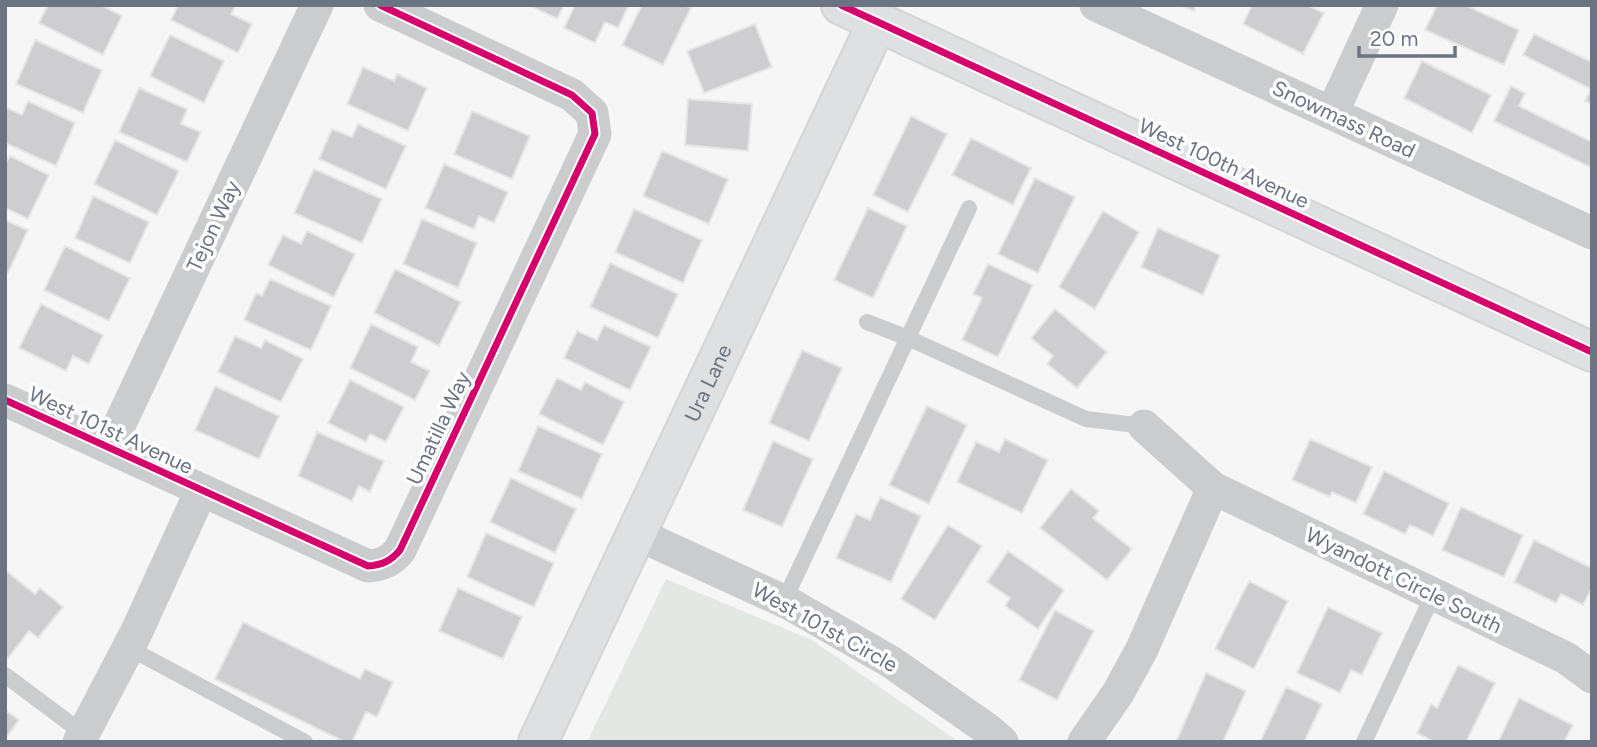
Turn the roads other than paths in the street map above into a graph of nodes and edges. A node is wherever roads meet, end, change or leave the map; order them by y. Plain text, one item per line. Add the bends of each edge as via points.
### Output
1 (317, 5) edge
2 (380, 5) edge
3 (841, 5) edge
4 (1096, 5) edge
5 (1382, 5) edge
6 (877, 23) junction
7 (1332, 113) junction
8 (969, 208) dead end
9 (1592, 233) edge
10 (867, 322) dead end
11 (908, 338) junction
12 (1592, 352) edge
13 (5, 400) edge
14 (1144, 426) joint
15 (109, 447) junction
16 (1213, 488) junction
17 (201, 491) junction
18 (635, 533) junction
19 (1433, 595) junction
20 (784, 601) junction
21 (129, 648) junction
22 (5, 674) edge
23 (1592, 677) edge
24 (82, 738) edge
25 (305, 742) edge
26 (538, 742) edge
27 (1002, 742) edge
28 (1084, 742) edge
29 (1364, 742) edge

1 - 15 street, Tejon Way
2 - 17 street, Umatilla Way via 572,95 592,113 595,134 393,558 368,566
3 - 6 street, West 100th Avenue
4 - 7 street, Snowmass Road
5 - 7 street
6 - 12 street, West 100th Avenue
6 - 18 street, Ura Lane
7 - 9 street, Snowmass Road
8 - 11 lane
10 - 11 lane
11 - 14 lane via 1086,419
11 - 20 lane
13 - 15 street, West 101st Avenue
14 - 16 street, Wyandott Circle South
15 - 17 street, West 101st Avenue
16 - 19 street, Wyandott Circle South
16 - 28 street via 1142,649
17 - 21 street, West 101st Avenue
18 - 20 street, West 101st Circle
18 - 26 street, Ura Lane
19 - 23 street, Wyandott Circle South via 1566,658
19 - 29 lane
20 - 27 street, West 101st Circle via 891,662
21 - 24 street, West 101st Avenue
21 - 25 lane
22 - 24 lane

